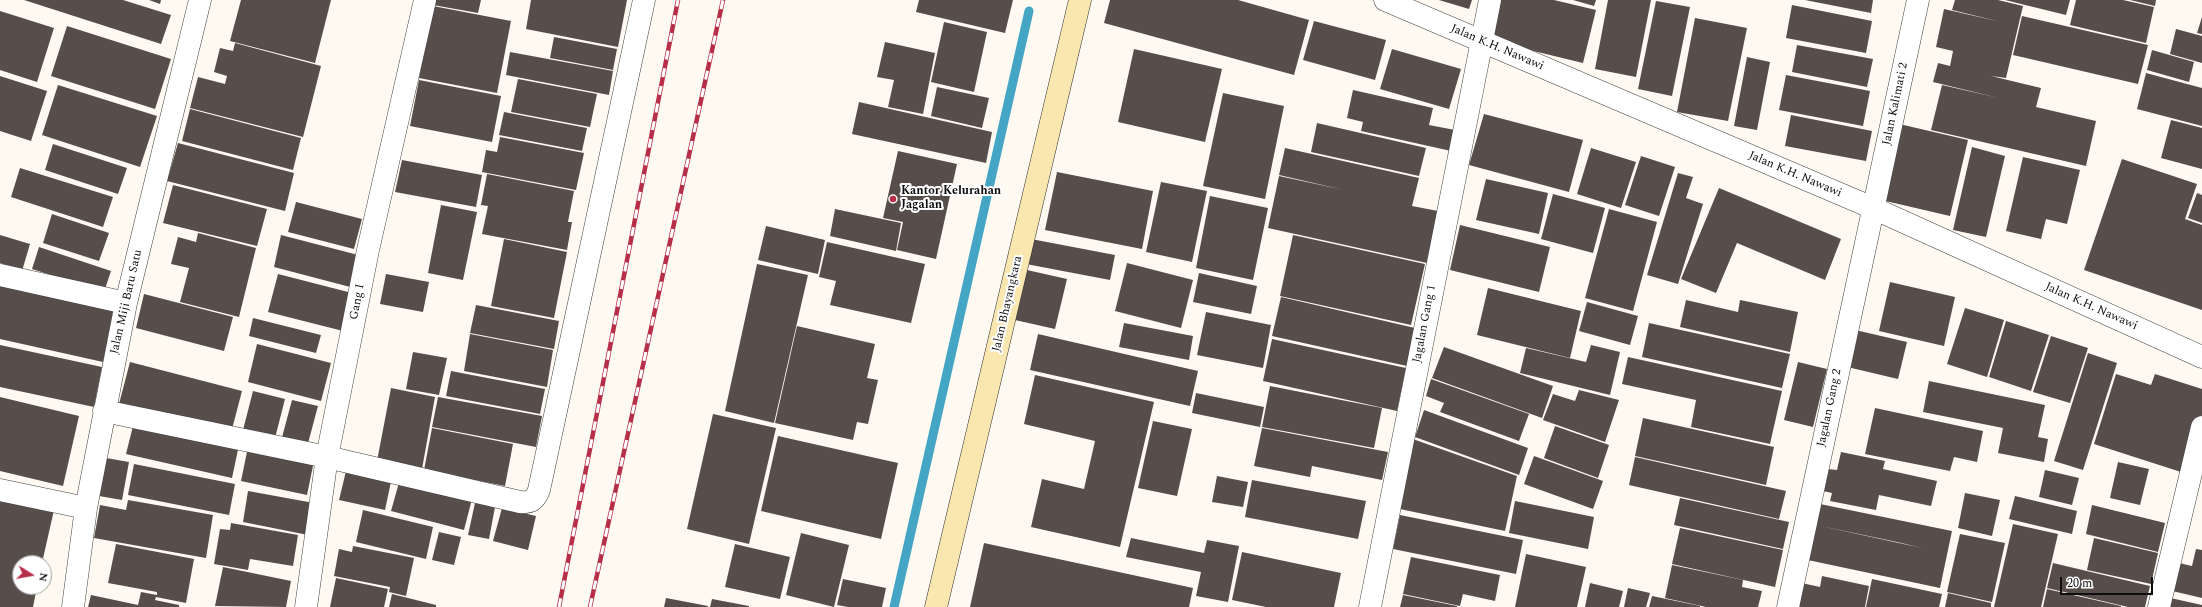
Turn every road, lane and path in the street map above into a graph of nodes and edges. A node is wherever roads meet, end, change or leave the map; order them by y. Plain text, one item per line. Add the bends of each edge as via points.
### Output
1 (200, 0) edge
2 (425, 0) edge
3 (644, 0) edge
4 (1080, 0) edge
5 (1385, 0) edge
6 (1490, 0) edge
7 (1918, 0) edge
8 (1480, 41) junction
9 (1873, 208) junction
10 (0, 275) edge
11 (126, 303) junction
12 (2202, 357) edge
13 (104, 411) junction
14 (2202, 427) edge
15 (327, 457) junction
16 (0, 490) edge
17 (86, 508) junction
18 (73, 607) edge
19 (306, 607) edge
20 (936, 607) edge
21 (1370, 607) edge
22 (1788, 607) edge
23 (2160, 607) edge

1 - 11 street, Jalan Miji Baru Satu
2 - 15 street, Gang I via 368,250
3 - 15 street via 536,496 527,503 520,502
4 - 20 main road, Jalan Bhayangkara
5 - 8 street, Jalan K.H. Nawawi
6 - 8 street, Jagalan Gang 1
7 - 9 street, Jalan Kalimati 2
8 - 9 street, Jalan K.H. Nawawi
8 - 21 street, Jagalan Gang 1
9 - 12 street, Jalan K.H. Nawawi
9 - 22 street, Jagalan Gang 2
10 - 11 street
11 - 13 street, Jalan Miji Baru Satu
13 - 15 street
13 - 17 street, Jalan Miji Baru Satu
14 - 23 street
15 - 19 street, Gang I
16 - 17 street
17 - 18 street, Jalan Miji Baru Satu

